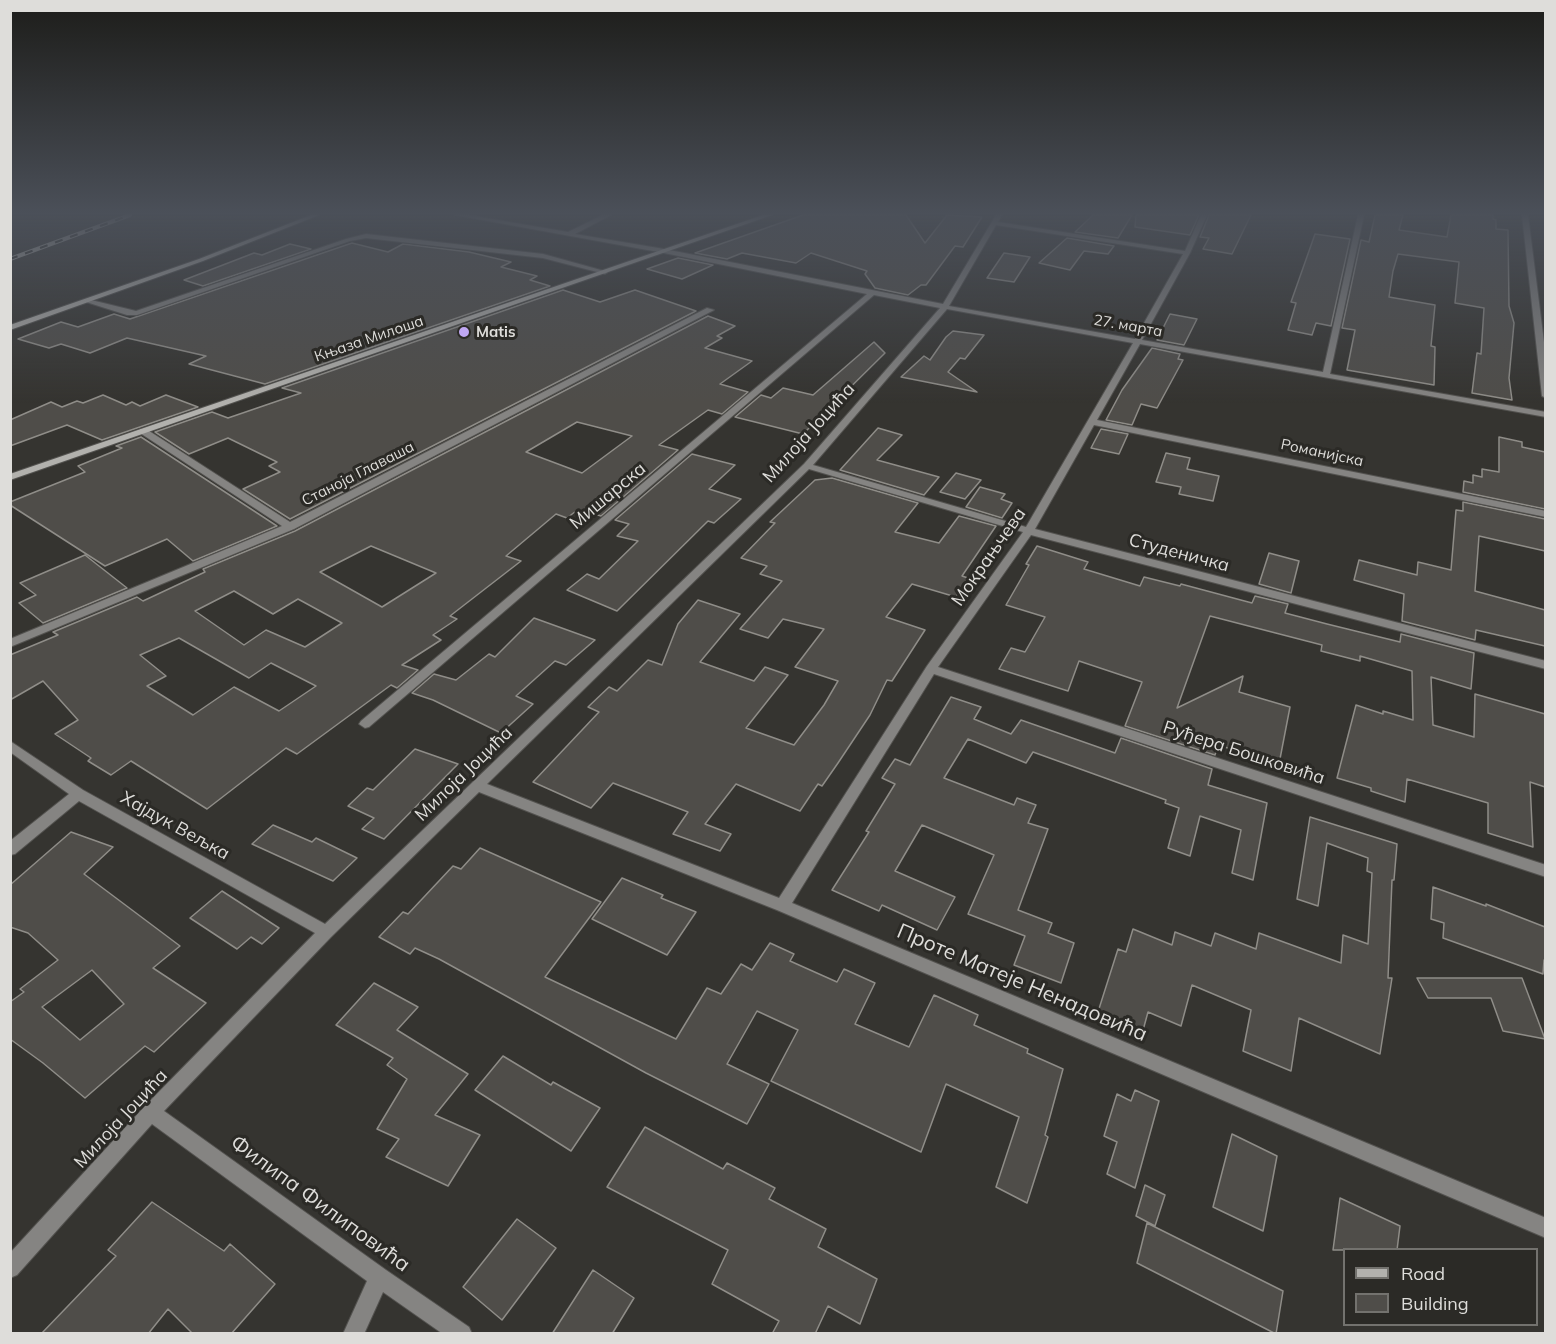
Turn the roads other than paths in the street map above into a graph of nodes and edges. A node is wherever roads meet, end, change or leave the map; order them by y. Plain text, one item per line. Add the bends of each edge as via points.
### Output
1 (152, 278) edge
2 (239, 278) edge
3 (588, 278) edge
4 (791, 278) edge
5 (963, 278) edge
6 (1173, 278) edge
7 (1347, 278) edge
8 (1532, 278) edge
9 (871, 294) junction
10 (87, 301) junction
11 (945, 307) junction
12 (710, 310) dead end
13 (10, 328) edge
14 (1138, 341) junction
15 (1326, 376) junction
16 (1545, 396) edge
17 (1545, 415) edge
18 (1093, 422) junction
19 (143, 431) junction
20 (807, 466) junction
21 (10, 477) edge
22 (1545, 514) edge
23 (290, 527) junction
24 (1029, 531) junction
25 (10, 643) edge
26 (1545, 664) edge
27 (931, 669) junction
28 (365, 724) dead end
29 (10, 745) edge
30 (477, 786) junction
31 (78, 794) junction
32 (10, 850) edge
33 (1545, 871) edge
34 (782, 906) junction
35 (326, 932) junction
36 (151, 1112) junction
37 (1545, 1228) edge
38 (10, 1268) edge
39 (379, 1277) junction
40 (353, 1334) edge
41 (462, 1334) edge

1 - 10 main road
2 - 10 street via 130,313
3 - 19 main road, Књаза Милоша
4 - 9 street, 27. марта
5 - 11 street, Милоја Јоцића
6 - 14 street, Мокрањчева
7 - 15 street
8 - 16 street
9 - 11 street, 27. марта
9 - 28 street, Мишарска
10 - 13 main road
11 - 14 street, 27. марта
11 - 20 street, Милоја Јоцића
12 - 23 street, Станоја Главаша
14 - 15 street, 27. марта
14 - 18 street, Мокрањчева
15 - 17 street, 27. марта
18 - 22 street, Романијска
18 - 24 street, Мокрањчева
19 - 21 main road, Књаза Милоша
19 - 23 street
20 - 24 street, Студеничка
20 - 30 street, Милоја Јоцића
23 - 25 street, Станоја Главаша
24 - 26 street, Студеничка
24 - 27 street, Мокрањчева
27 - 33 street, Руђера Бошковића
27 - 34 street, Мокрањчева
29 - 31 street, Хајдук Вељка
30 - 34 street, Проте Матеје Ненадовића
30 - 35 street, Милоја Јоцића
31 - 32 street
31 - 35 street, Хајдук Вељка
34 - 37 street, Проте Матеје Ненадовића
35 - 36 street, Милоја Јоцића
36 - 38 street, Милоја Јоцића
36 - 39 street, Филипа Филиповића
39 - 40 street
39 - 41 street, Филипа Филиповића

